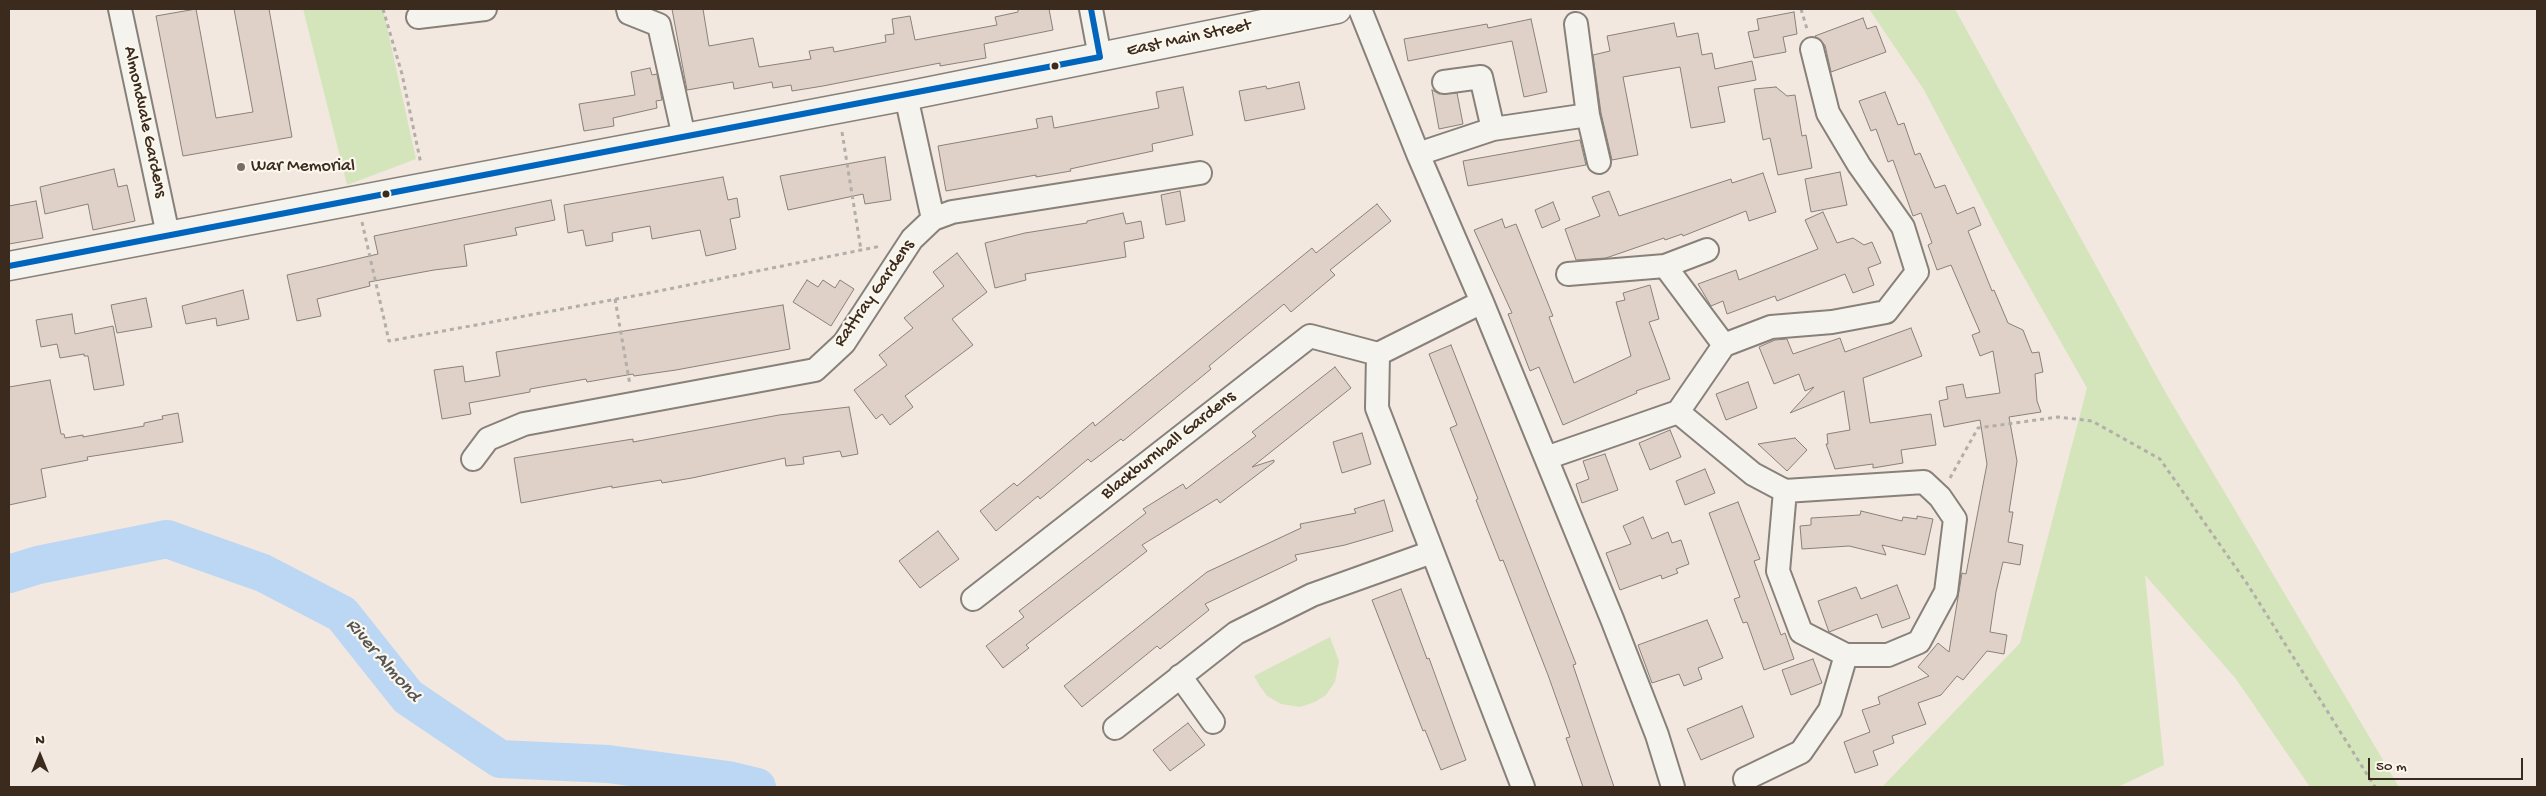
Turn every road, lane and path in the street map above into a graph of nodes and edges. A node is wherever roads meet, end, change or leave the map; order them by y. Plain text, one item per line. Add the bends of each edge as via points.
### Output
1 (120, 9) edge
2 (383, 9) edge
3 (484, 9) edge
4 (628, 9) edge
5 (1091, 9) edge
6 (1337, 9) edge
7 (1360, 9) edge
8 (418, 17) dead end
9 (1576, 24) dead end
10 (1812, 49) dead end
11 (1100, 57) junction
12 (1444, 82) dead end
13 (906, 96) junction
14 (838, 109) junction
15 (1588, 115) junction
16 (1493, 129) junction
17 (684, 137) junction
18 (1418, 154) junction
19 (1599, 162) dead end
20 (1200, 173) dead end
21 (425, 186) junction
22 (357, 199) junction
23 (933, 219) junction
24 (168, 234) junction
25 (912, 239) junction
26 (861, 250) junction
27 (1707, 250) dead end
28 (9, 266) edge
29 (1666, 266) junction
30 (1568, 274) dead end
31 (615, 299) junction
32 (1482, 302) junction
33 (1724, 345) junction
34 (1378, 354) junction
35 (633, 404) junction
36 (1678, 412) junction
37 (1546, 458) junction
38 (474, 459) dead end
39 (1785, 491) junction
40 (1940, 497) junction
41 (1432, 552) junction
42 (973, 599) dead end
43 (1846, 654) junction
44 (1180, 676) junction
45 (1213, 722) dead end
46 (1115, 728) dead end
47 (1744, 779) dead end
48 (1523, 787) edge
49 (1674, 787) edge
50 (2374, 787) edge

1 - 24 street, Almondvale Gardens
2 - 21 path via 402,74
3 - 8 street
4 - 17 street via 629,13 659,25
5 - 11 street
6 - 11 main road, East Main Street
7 - 18 street
9 - 15 street
10 - 33 street via 1828,113 1902,227 1917,272 1886,312 1832,322 1772,327
11 - 13 main road, East Main Street
12 - 16 street via 1482,77
13 - 14 main road, East Main Street
13 - 23 street
14 - 17 main road, East Main Street
14 - 26 path
15 - 16 street
15 - 19 street
16 - 18 street
17 - 21 main road, East Main Street
18 - 32 street
20 - 23 street, Rattray Gardens via 952,212
21 - 22 main road, East Main Street
22 - 24 main road, East Main Street
22 - 31 path via 389,341
23 - 25 street, Rattray Gardens
24 - 28 main road, East Main Street
25 - 26 path
25 - 35 street, Rattray Gardens via 844,343 815,370
26 - 31 path
27 - 29 street
29 - 30 street
29 - 33 street
31 - 35 path
32 - 34 street
32 - 37 street
33 - 36 street
34 - 41 street via 1377,408
34 - 42 street, Blackburnhall Gardens via 1310,336
35 - 38 street, Rattray Gardens via 524,424 488,439
36 - 37 street
36 - 39 street via 1753,474
37 - 49 street via 1657,735
39 - 40 street via 1924,482
39 - 43 street via 1778,571 1797,623 1801,632
40 - 43 street via 1954,519 1946,592 1919,642 1888,654
40 - 50 path via 1978,428 2058,417 2092,421 2160,459 2248,585
41 - 44 street via 1312,595 1236,634
41 - 48 street
43 - 47 street via 1830,710 1801,752
44 - 45 street
44 - 46 street

